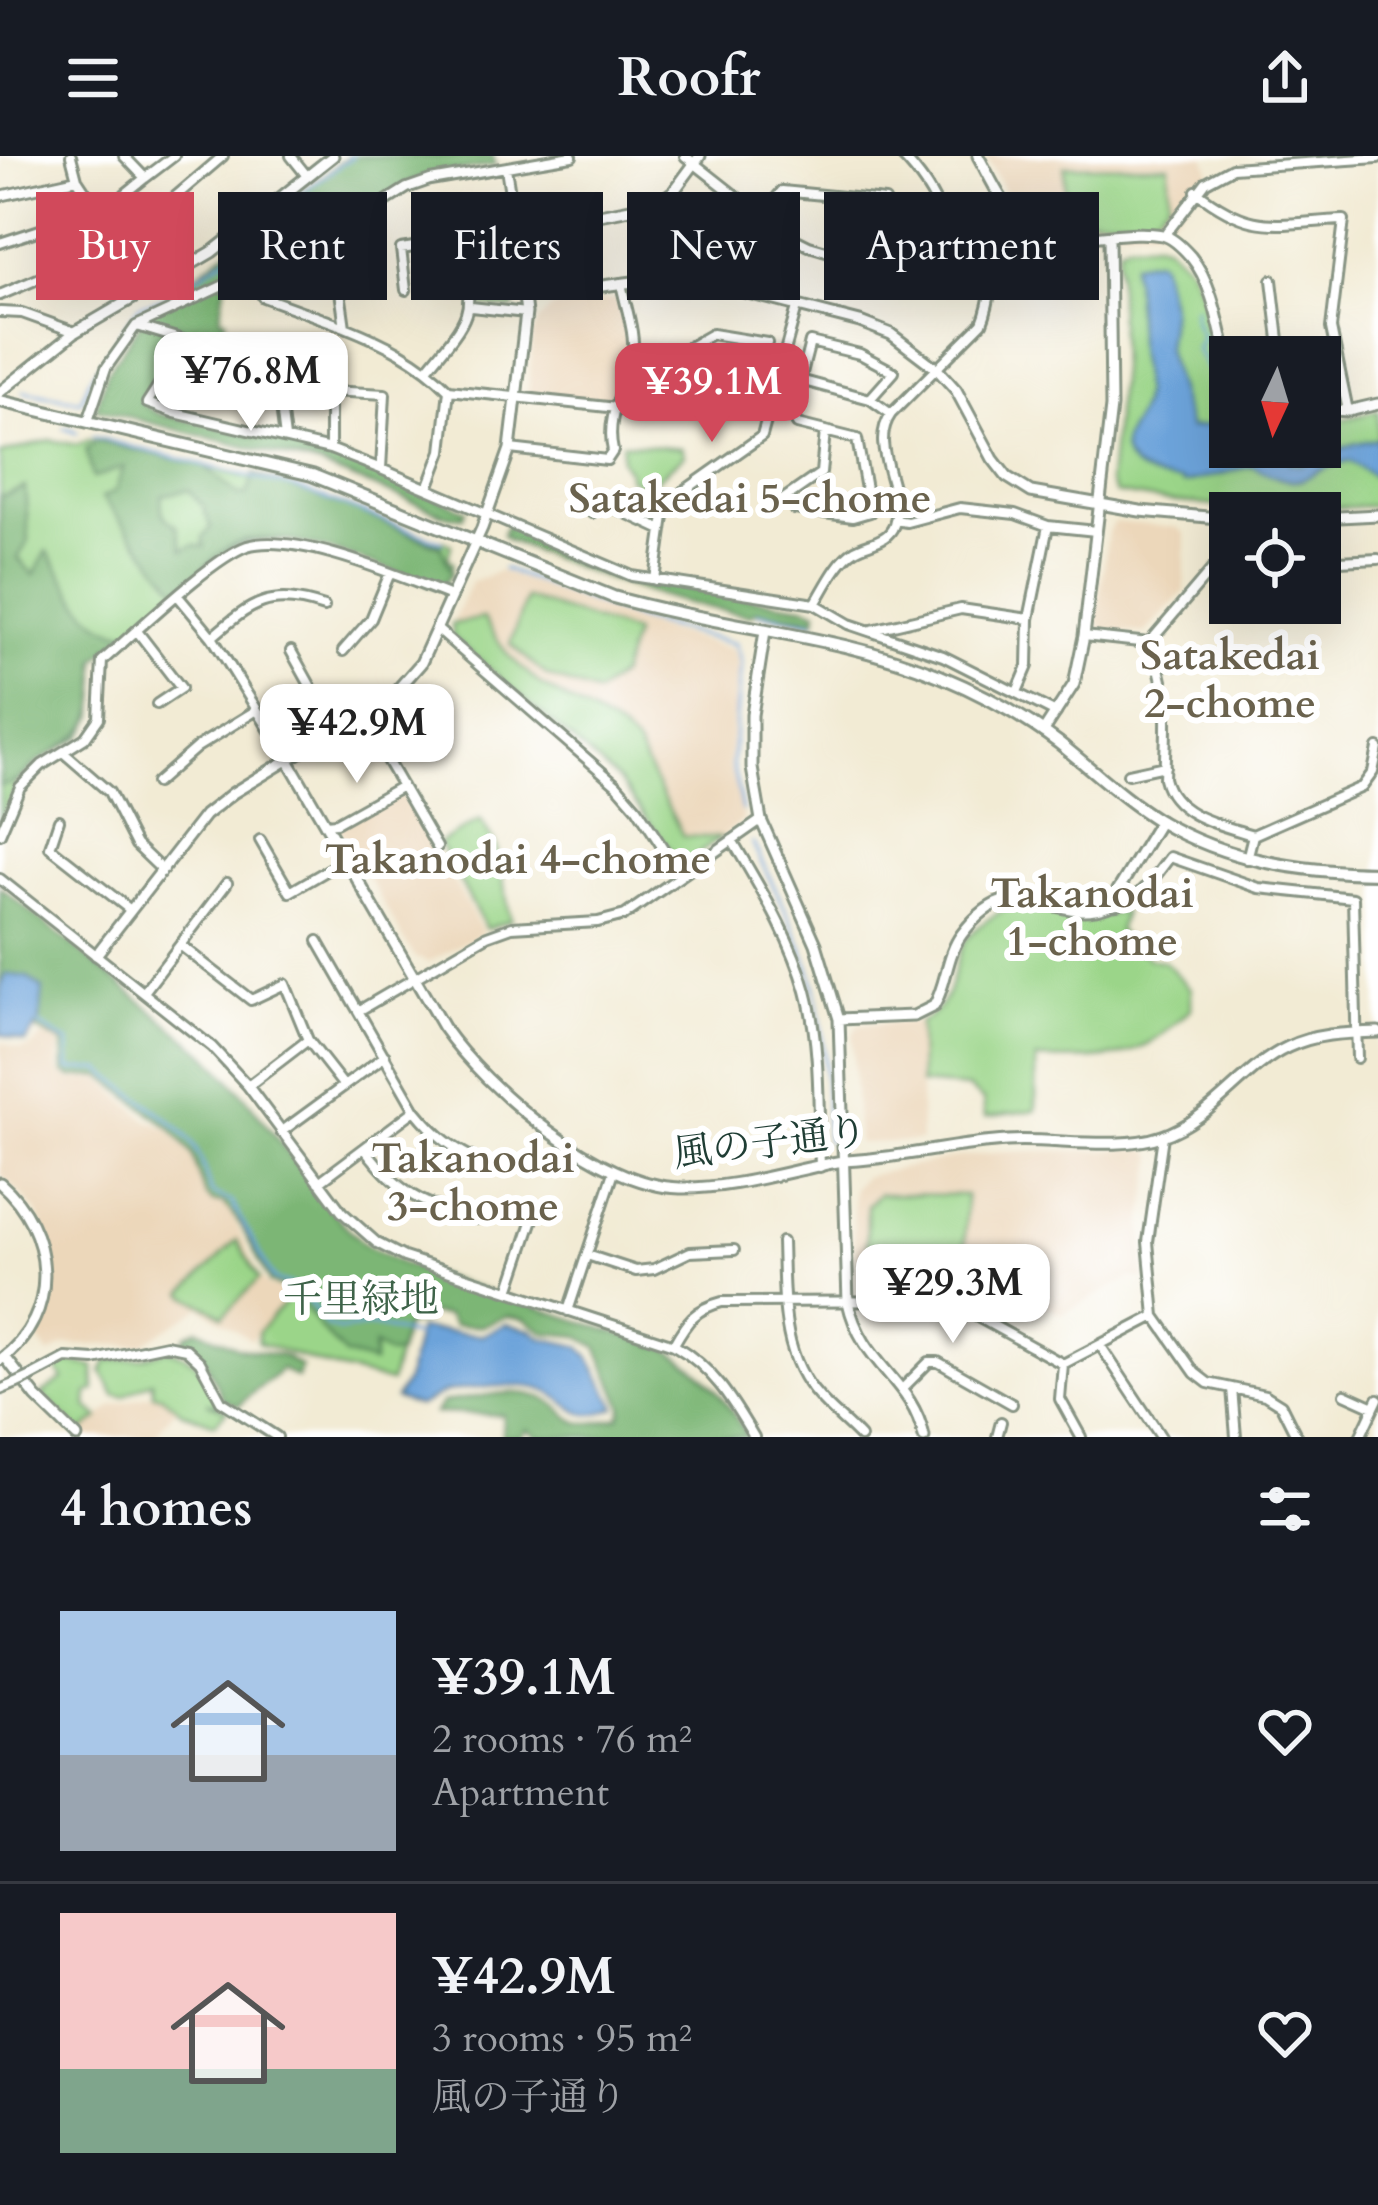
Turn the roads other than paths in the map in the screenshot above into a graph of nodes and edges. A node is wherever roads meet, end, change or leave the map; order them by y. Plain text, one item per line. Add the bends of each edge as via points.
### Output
1 (71, 156) edge
2 (124, 156) edge
3 (174, 156) edge
4 (223, 156) edge
5 (291, 156) edge
6 (333, 156) edge
7 (572, 156) edge
8 (685, 156) edge
9 (902, 156) edge
10 (978, 156) edge
11 (1378, 158) edge
12 (698, 160) edge
13 (506, 168) junction
14 (307, 176) junction
15 (146, 178) junction
16 (77, 179) junction
17 (1196, 191) junction
18 (86, 192) edge
19 (128, 192) edge
20 (181, 192) edge
21 (510, 192) edge
22 (734, 192) edge
23 (998, 192) edge
24 (0, 196) edge
25 (387, 200) edge
26 (603, 214) edge
27 (36, 231) edge
28 (1166, 235) junction
29 (1099, 236) edge
30 (1109, 236) junction
31 (800, 240) edge
32 (0, 243) edge
33 (411, 248) edge
34 (194, 263) edge
35 (36, 280) edge
36 (1272, 280) dead end
37 (621, 283) junction
38 (603, 285) edge
39 (218, 288) edge
40 (406, 290) dead end
41 (0, 295) edge
42 (133, 300) edge
43 (271, 300) edge
44 (341, 300) edge
45 (470, 300) edge
46 (526, 300) edge
47 (989, 300) edge
48 (471, 307) junction
49 (797, 307) junction
50 (0, 312) edge
51 (526, 313) junction
52 (136, 326) junction
53 (345, 327) junction
54 (75, 332) junction
55 (1220, 336) edge
56 (1279, 336) edge
57 (188, 341) junction
58 (767, 343) dead end
59 (634, 353) junction
60 (173, 364) junction
61 (428, 368) junction
62 (938, 369) junction
63 (800, 380) junction
64 (742, 384) dead end
65 (449, 390) junction
66 (330, 391) junction
67 (516, 396) junction
68 (0, 397) edge
69 (870, 399) junction
70 (1378, 404) edge
71 (614, 406) junction
72 (1341, 411) edge
73 (1348, 411) junction
74 (891, 414) junction
75 (88, 422) junction
76 (825, 430) junction
77 (285, 438) junction
78 (330, 449) junction
79 (510, 449) junction
80 (381, 469) junction
81 (428, 488) junction
82 (892, 493) junction
83 (867, 496) junction
84 (786, 498) junction
85 (1099, 505) junction
86 (772, 507) dead end
87 (592, 513) dead end
88 (488, 514) junction
89 (1378, 515) edge
90 (1209, 517) edge
91 (1341, 517) edge
92 (895, 520) junction
93 (1048, 526) junction
94 (662, 530) junction
95 (1096, 531) junction
96 (477, 540) junction
97 (1378, 560) edge
98 (1341, 561) edge
99 (390, 572) junction
100 (1209, 573) edge
101 (655, 580) junction
102 (178, 596) junction
103 (451, 596) junction
104 (815, 604) junction
105 (324, 607) dead end
106 (1029, 619) junction
107 (438, 630) junction
108 (137, 631) junction
109 (765, 631) junction
110 (869, 631) junction
111 (1084, 636) junction
112 (212, 637) junction
113 (1149, 643) junction
114 (291, 651) dead end
115 (343, 651) dead end
116 (1017, 692) junction
117 (157, 704) dead end
118 (257, 710) junction
119 (1058, 713) junction
120 (362, 717) junction
121 (1043, 731) junction
122 (336, 732) junction
123 (1378, 748) edge
124 (167, 750) dead end
125 (64, 753) junction
126 (288, 760) junction
127 (177, 763) junction
128 (1165, 766) junction
129 (1128, 775) dead end
130 (156, 783) dead end
131 (402, 786) junction
132 (59, 820) dead end
133 (761, 820) junction
134 (1160, 821) junction
135 (325, 824) junction
136 (0, 833) edge
137 (1253, 835) junction
138 (732, 840) junction
139 (260, 841) dead end
140 (436, 847) dead end
141 (1247, 859) junction
142 (345, 860) junction
143 (161, 869) junction
144 (1378, 873) edge
145 (681, 876) junction
146 (0, 879) edge
147 (227, 884) dead end
148 (1109, 905) junction
149 (129, 909) junction
150 (318, 941) dead end
151 (181, 945) junction
152 (96, 955) junction
153 (415, 978) junction
154 (144, 992) junction
155 (360, 1010) junction
156 (839, 1018) junction
157 (1378, 1032) edge
158 (1354, 1033) junction
159 (308, 1040) junction
160 (385, 1057) junction
161 (1357, 1058) dead end
162 (248, 1086) junction
163 (344, 1087) junction
164 (415, 1110) junction
165 (281, 1132) junction
166 (1162, 1136) junction
167 (365, 1149) junction
168 (843, 1161) junction
169 (483, 1162) dead end
170 (820, 1168) junction
171 (614, 1172) junction
172 (319, 1182) junction
173 (0, 1183) edge
174 (536, 1210) dead end
175 (476, 1219) dead end
176 (782, 1242) dead end
177 (734, 1250) dead end
178 (587, 1255) junction
179 (509, 1291) junction
180 (784, 1302) junction
181 (848, 1302) junction
182 (568, 1311) junction
183 (1155, 1316) junction
184 (674, 1345) junction
185 (1100, 1345) junction
186 (2, 1358) edge
187 (1063, 1364) junction
188 (903, 1388) junction
189 (1232, 1388) junction
190 (0, 1390) edge
191 (1346, 1394) dead end
192 (1376, 1403) edge
193 (1012, 1404) dead end
194 (1001, 1422) dead end
195 (77, 1437) edge
196 (278, 1437) edge
197 (754, 1437) edge
198 (860, 1437) edge
199 (924, 1437) edge
200 (997, 1437) edge
201 (1082, 1437) edge
202 (1161, 1437) edge
203 (1236, 1437) edge
204 (1297, 1437) edge
205 (1360, 1437) edge

1 - 16 street
2 - 15 street
3 - 15 street
4 - 20 street
5 - 14 street
6 - 14 street
7 - 13 street
8 - 12 street
9 - 31 street via 948,228 939,284
10 - 23 street
11 - 17 street via 1232,168
12 - 22 street
12 - 26 street via 656,204
13 - 21 street
13 - 25 street via 430,180
14 - 34 street
15 - 19 street
16 - 18 street
16 - 24 street
17 - 28 street
17 - 73 street via 1256,224 1344,220 1331,328
27 - 32 street
28 - 30 street
28 - 55 street via 1194,261
29 - 30 street
30 - 85 street via 1113,368
33 - 40 street via 401,249
35 - 41 street
36 - 56 street
37 - 38 street
37 - 49 street via 701,281
37 - 59 street
39 - 52 street
42 - 54 street
43 - 53 street
44 - 53 street
45 - 48 street
46 - 51 street
47 - 62 street via 982,323
48 - 51 street
48 - 61 street
49 - 62 street via 891,334
49 - 94 street via 764,439 674,498
50 - 54 street
51 - 67 street
52 - 57 street
52 - 75 street via 106,368
53 - 61 street
54 - 68 street
57 - 60 street
57 - 66 street via 255,358
58 - 59 street via 702,333 675,356
59 - 71 street
60 - 77 street via 279,391
60 - 77 street via 147,403
61 - 65 street
62 - 74 street
62 - 85 street via 1007,477 1042,496
63 - 69 street
63 - 69 street via 809,342 860,355 894,372
63 - 76 street via 797,424
64 - 71 street via 683,415
65 - 67 street
65 - 81 street via 442,452
66 - 78 street
66 - 80 street via 385,394
67 - 71 street
67 - 79 street
68 - 75 main road
69 - 74 street
70 - 73 street
71 - 79 street via 607,460
72 - 73 street
74 - 82 street via 883,442
75 - 96 main road via 312,475
76 - 83 street via 857,439
76 - 84 street via 821,472
77 - 78 street
78 - 80 street
79 - 88 street
80 - 81 street
81 - 88 street
82 - 83 street
82 - 92 street
83 - 84 street via 870,512 853,517 794,509
84 - 86 street
85 - 90 street
85 - 95 street
87 - 94 street via 604,503
88 - 96 street
88 - 101 street
89 - 91 street
92 - 93 street via 960,508
92 - 104 street via 889,534 850,553
93 - 95 street
93 - 106 street
94 - 101 street
95 - 111 street
96 - 103 street
96 - 109 main road via 613,597
97 - 98 street
99 - 102 street via 358,558 253,544
99 - 103 street
99 - 115 street via 371,619
100 - 113 street
101 - 104 street
102 - 108 street
102 - 112 street
103 - 107 street
104 - 110 street
105 - 112 street via 249,604
106 - 110 street via 961,609
106 - 116 street via 1028,666
107 - 120 street via 405,684
107 - 145 street via 617,784
108 - 117 street via 181,688
108 - 125 street via 102,661 99,718
109 - 121 main road via 913,665
109 - 133 street via 752,716
110 - 116 street
111 - 113 street
111 - 119 street
112 - 118 street
113 - 128 street via 1167,694
114 - 122 street
116 - 119 street
118 - 126 street
118 - 127 street
119 - 121 street
120 - 122 street
120 - 131 street
121 - 134 main road
122 - 126 street
123 - 137 street via 1362,787
124 - 127 street
125 - 136 street via 20,787
125 - 143 street via 109,792 136,845
126 - 135 street, 風の子通り
126 - 143 street via 205,815
127 - 130 street
128 - 129 street
128 - 137 street via 1167,790 1182,808
131 - 135 street
131 - 140 street
132 - 149 street via 50,847
133 - 138 street
133 - 156 street
134 - 141 main road
134 - 148 street
135 - 142 street, 風の子通り
137 - 141 street
138 - 145 street
138 - 170 street via 806,992
139 - 142 street via 290,892
141 - 144 main road
142 - 153 street, 風の子通り
143 - 149 street
145 - 153 street via 625,915 512,927
146 - 152 street
147 - 151 street
148 - 156 street via 1081,912 1014,896 960,936 934,1006 914,1016
148 - 158 street via 1141,895 1170,857 1259,888 1353,898
149 - 152 street
150 - 155 street
151 - 154 street
151 - 159 street via 251,1000 285,984
152 - 154 street
153 - 155 street
153 - 171 street, 風の子通り via 485,1080
154 - 162 street
155 - 160 street
156 - 168 street
157 - 158 street, 風の子通り
158 - 161 street
158 - 166 street, 風の子通り via 1286,1048 1206,1113
159 - 162 street
159 - 163 street
160 - 163 street
160 - 164 street
162 - 165 street
163 - 165 street
164 - 167 street
164 - 169 street via 452,1149
165 - 172 street
166 - 168 street, 風の子通り via 1002,1141
166 - 183 street via 1148,1243
167 - 172 street
167 - 175 street via 410,1197
168 - 170 street, 風の子通り
168 - 181 street
170 - 171 street, 風の子通り via 676,1188
171 - 178 street
172 - 179 street via 377,1244
173 - 186 street via 31,1217 45,1267 40,1308
174 - 179 street
176 - 180 street
177 - 178 street via 690,1252 636,1271
178 - 182 street
179 - 182 street
180 - 181 street
180 - 184 street via 703,1307
180 - 198 street via 804,1378
181 - 187 street via 956,1305
181 - 188 street via 861,1342
182 - 184 street
183 - 185 street
183 - 189 street via 1196,1373
184 - 197 street via 717,1377
185 - 187 street
185 - 202 street
186 - 195 street
187 - 201 street via 1060,1400
188 - 193 street via 938,1362
188 - 199 street
189 - 203 street
189 - 204 street via 1281,1405
190 - 196 street, bridge via 66,1358 186,1349 220,1401
191 - 192 street
192 - 205 street
194 - 200 street

